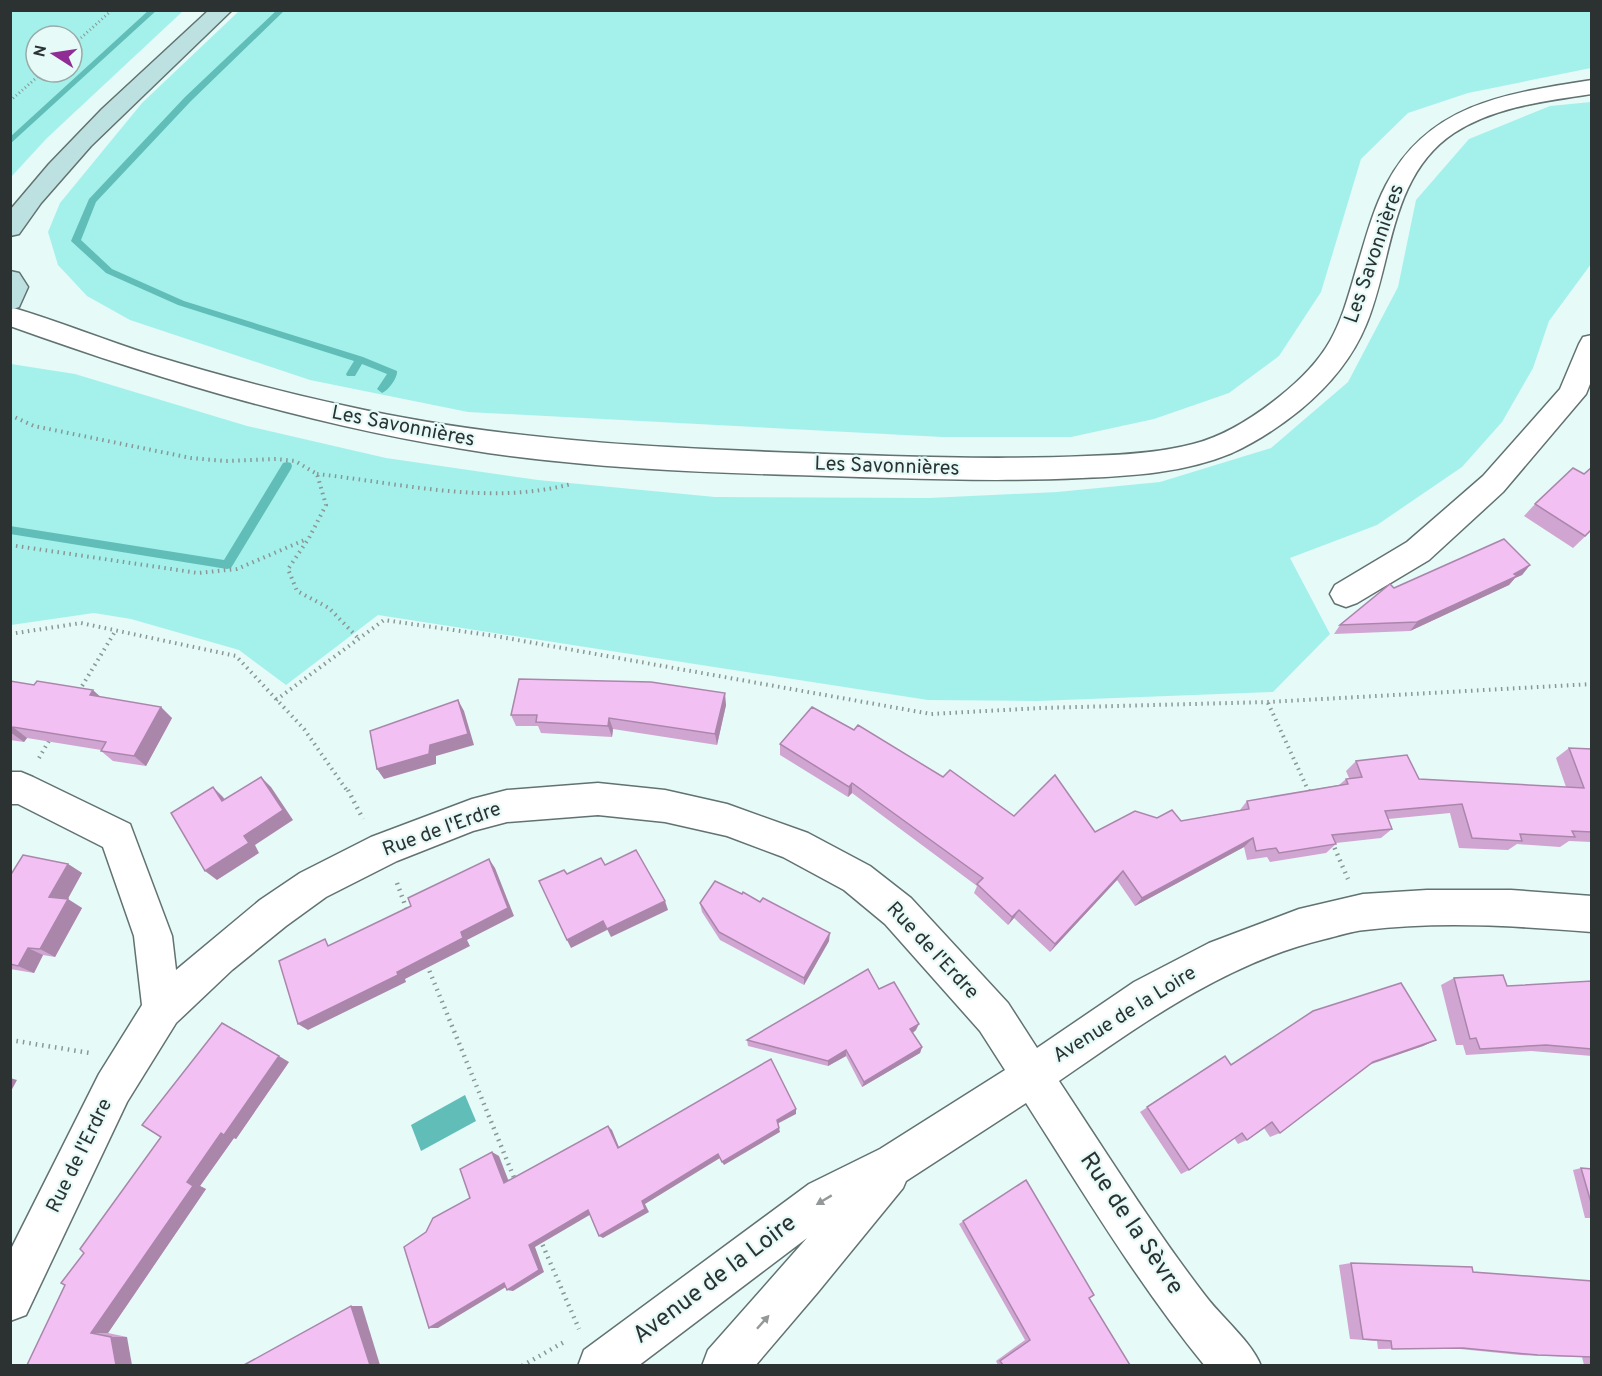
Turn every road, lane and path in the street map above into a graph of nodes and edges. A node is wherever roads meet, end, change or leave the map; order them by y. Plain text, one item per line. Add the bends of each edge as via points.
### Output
1 (112, 10) edge
2 (222, 10) edge
3 (84, 35) edge
4 (29, 84) edge
5 (1592, 87) edge
6 (10, 101) edge
7 (10, 228) edge
8 (10, 279) edge
9 (10, 301) edge
10 (10, 316) edge
11 (1592, 344) edge
12 (1582, 399) edge
13 (10, 415) edge
14 (317, 474) junction
15 (573, 484) dead end
16 (309, 538) junction
17 (10, 546) edge
18 (1346, 594) dead end
19 (116, 630) junction
20 (10, 634) edge
21 (358, 638) junction
22 (1592, 684) edge
23 (74, 699) edge
24 (276, 700) junction
25 (1268, 702) junction
26 (56, 729) edge
27 (16, 788) edge
28 (1311, 797) edge
29 (1330, 839) edge
30 (384, 849) junction
31 (1364, 912) junction
32 (1592, 914) edge
33 (409, 917) edge
34 (426, 961) edge
35 (162, 1009) junction
36 (10, 1040) edge
37 (131, 1060) junction
38 (1030, 1076) junction
39 (895, 1164) junction
40 (517, 1186) edge
41 (535, 1228) edge
42 (10, 1299) edge
43 (584, 1345) edge
44 (522, 1365) edge
45 (724, 1365) edge
46 (1239, 1365) edge

1 - 3 path
2 - 7 main road via 89,136
4 - 6 path
5 - 10 street, Les Savonnières via 1539,95 1474,114 1429,141 1403,172 1388,206 1352,327 1322,376 1245,434 1198,454 1136,465 1017,471 646,459 469,440 264,397 137,361
8 - 9 main road via 15,287
11 - 12 street
12 - 18 street via 1418,551
13 - 14 path via 34,426 190,458 295,460
14 - 15 path via 474,493 516,494
14 - 16 path via 326,505
16 - 17 path via 237,569 198,573
16 - 21 path via 288,569 297,591 329,608
19 - 20 path via 81,623
19 - 23 path
19 - 24 path via 236,656
21 - 24 path
21 - 25 path via 384,620 495,636 931,714
22 - 25 path
24 - 30 path via 343,782
25 - 28 path
26 - 27 path
27 - 35 street via 117,836 153,936
29 - 31 path
30 - 33 path
30 - 35 street, Rue de l'Erdre via 313,885 273,913
30 - 38 street, Rue de l'Erdre via 472,815 544,802 598,799 665,806 727,820 795,845 857,878 898,911 994,1017
31 - 32 street, Avenue de la Loire via 1511,908
31 - 38 street, Avenue de la Loire via 1299,927 1222,956 1148,996
34 - 40 path
35 - 37 street, Rue de l'Erdre
36 - 37 path
37 - 42 street, Rue de l'Erdre via 113,1088
38 - 39 street, Avenue de la Loire
38 - 46 street, Rue de la Sèvre via 1189,1311
39 -> 43 street, Avenue de la Loire via 824,1199
45 -> 39 street, Avenue de la Loire via 803,1277
41 - 43 path
43 - 44 path

